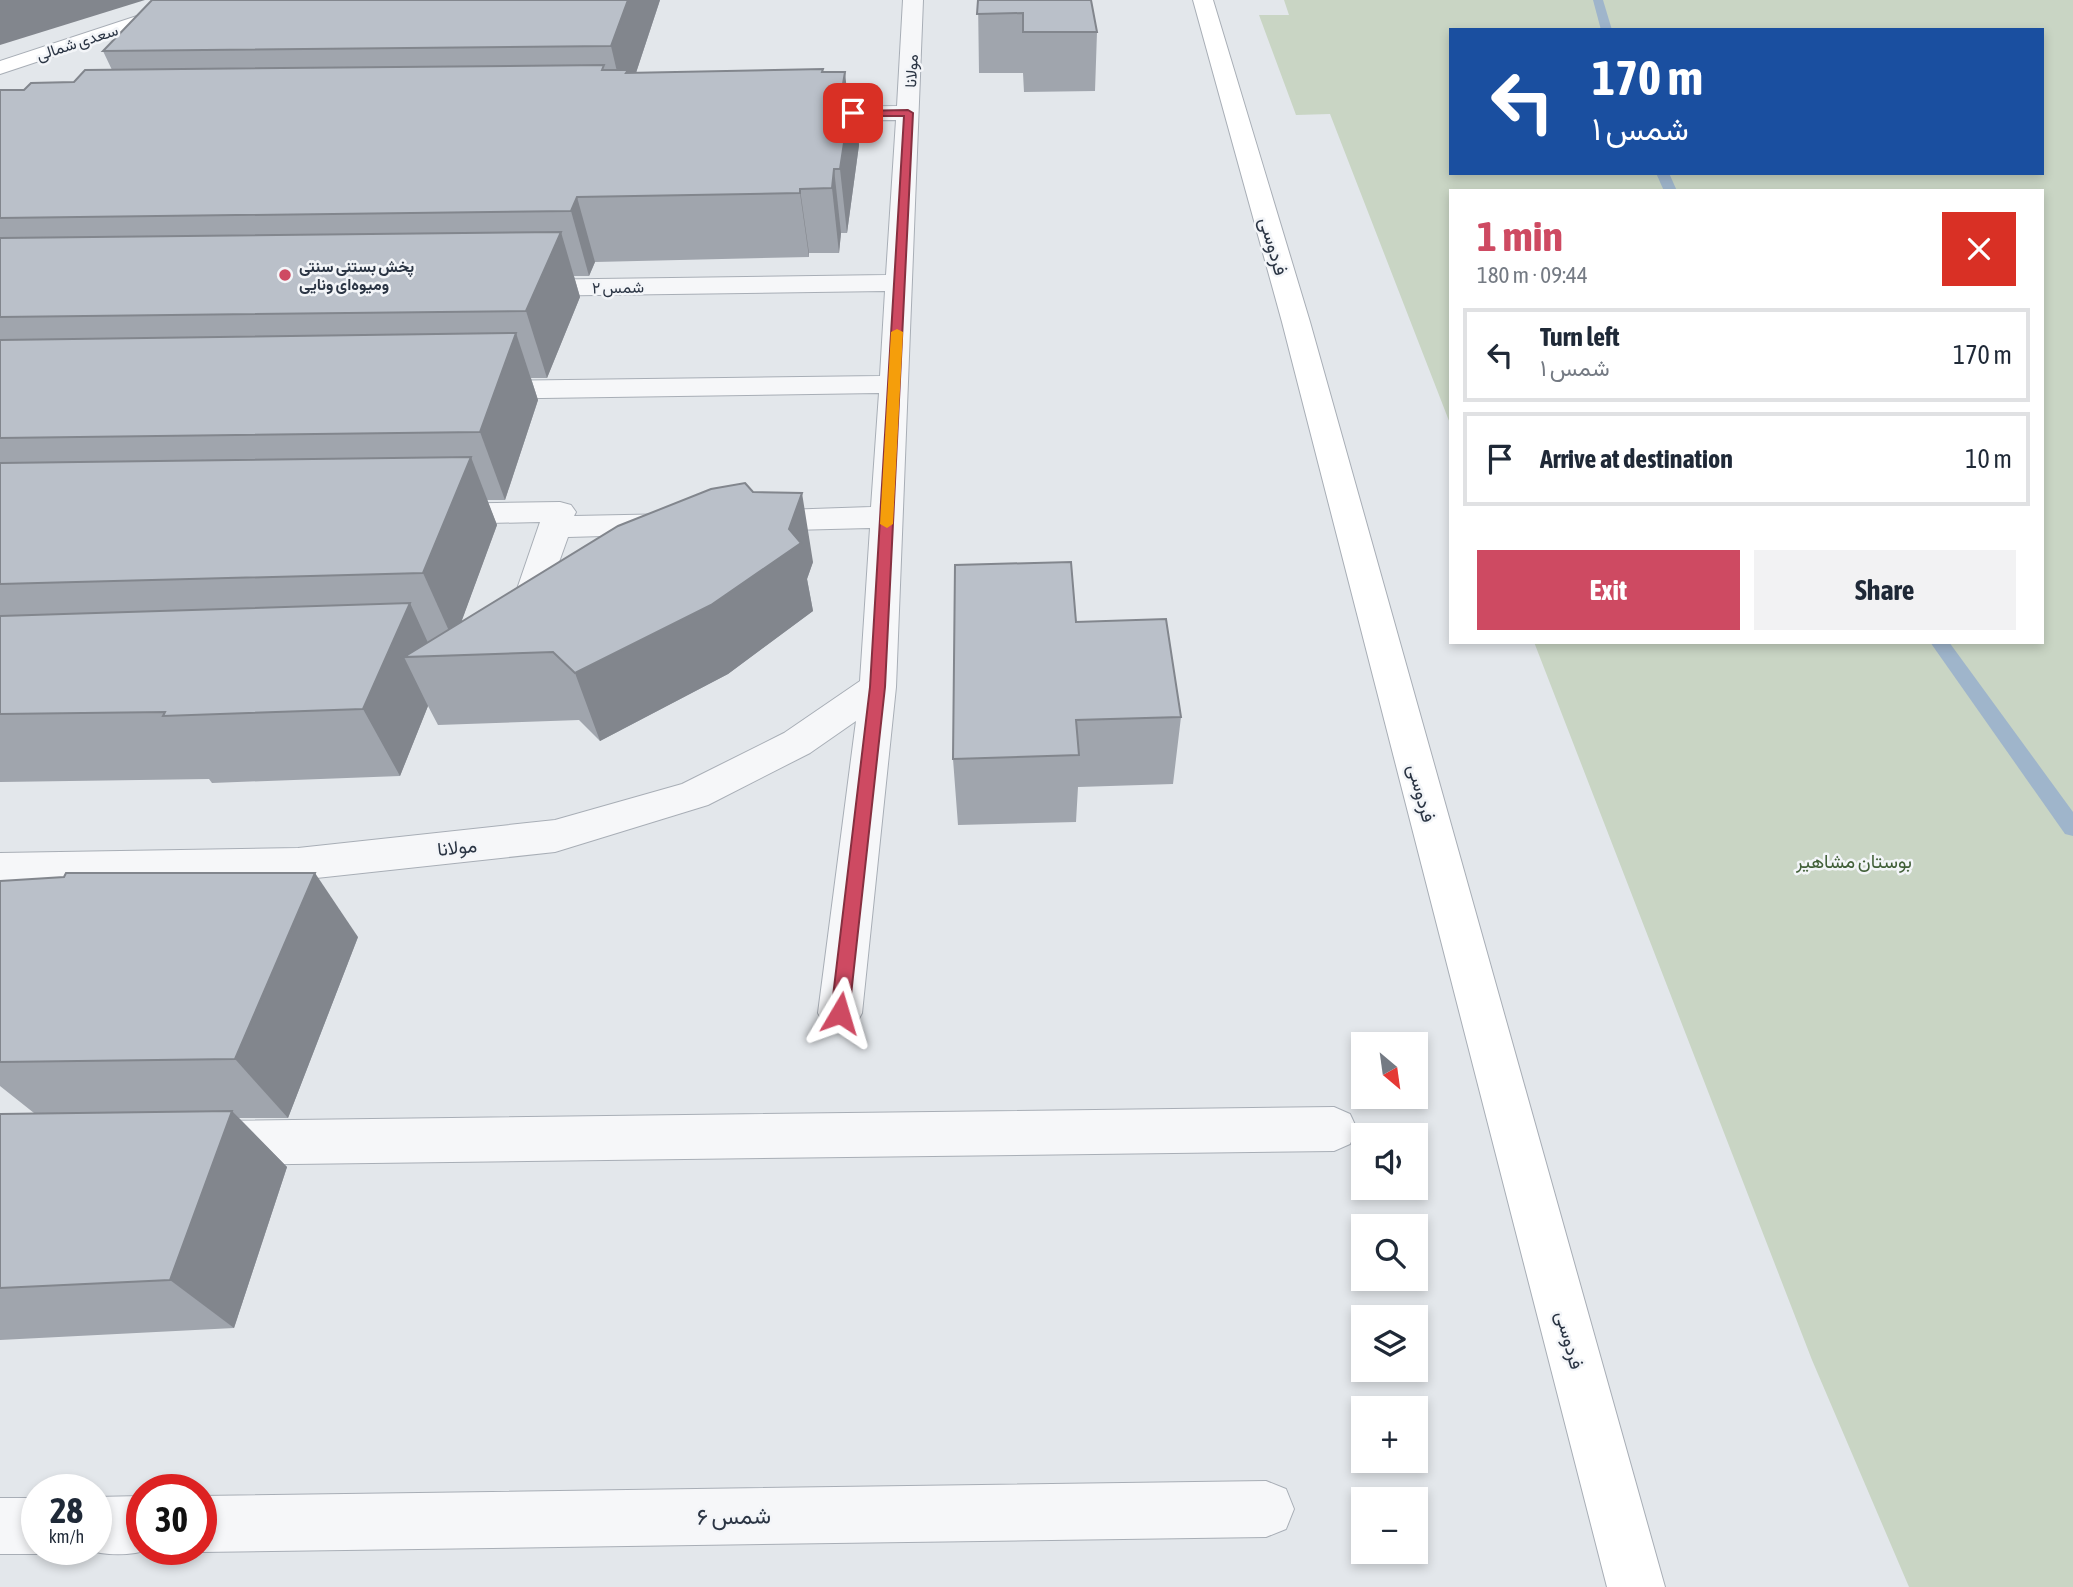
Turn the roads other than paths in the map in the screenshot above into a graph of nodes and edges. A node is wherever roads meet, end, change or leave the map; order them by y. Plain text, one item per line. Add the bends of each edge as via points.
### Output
1 (192, 0) edge
2 (913, 0) edge
3 (1203, 0) edge
4 (0, 68) edge
5 (908, 113) junction
6 (783, 114) edge
7 (900, 283) junction
8 (498, 288) edge
9 (894, 384) junction
10 (461, 390) edge
11 (410, 514) edge
12 (887, 517) junction
13 (558, 520) junction
14 (511, 655) edge
15 (878, 687) junction
16 (0, 869) edge
17 (840, 1013) dead end
18 (1334, 1129) dead end
19 (167, 1144) edge
20 (1266, 1509) dead end
21 (217, 1524) edge
22 (0, 1526) edge
23 (21, 1526) edge
24 (1636, 1587) edge

1 - 4 main road, سعدی شمالی
2 - 5 street, مولانا
3 - 24 main road, فردوسی via 1300,336
5 - 6 street
5 - 7 street, مولانا
7 - 8 street, شمس ۲
7 - 9 street, مولانا
9 - 10 street
9 - 12 street, مولانا
11 - 13 street
12 - 13 street
12 - 15 street, مولانا
13 - 14 street
15 - 16 street, مولانا via 797,743 694,795 555,836 298,864
15 - 17 street, مولانا
18 - 19 street
20 - 21 street, شمس ۶
22 - 23 street

